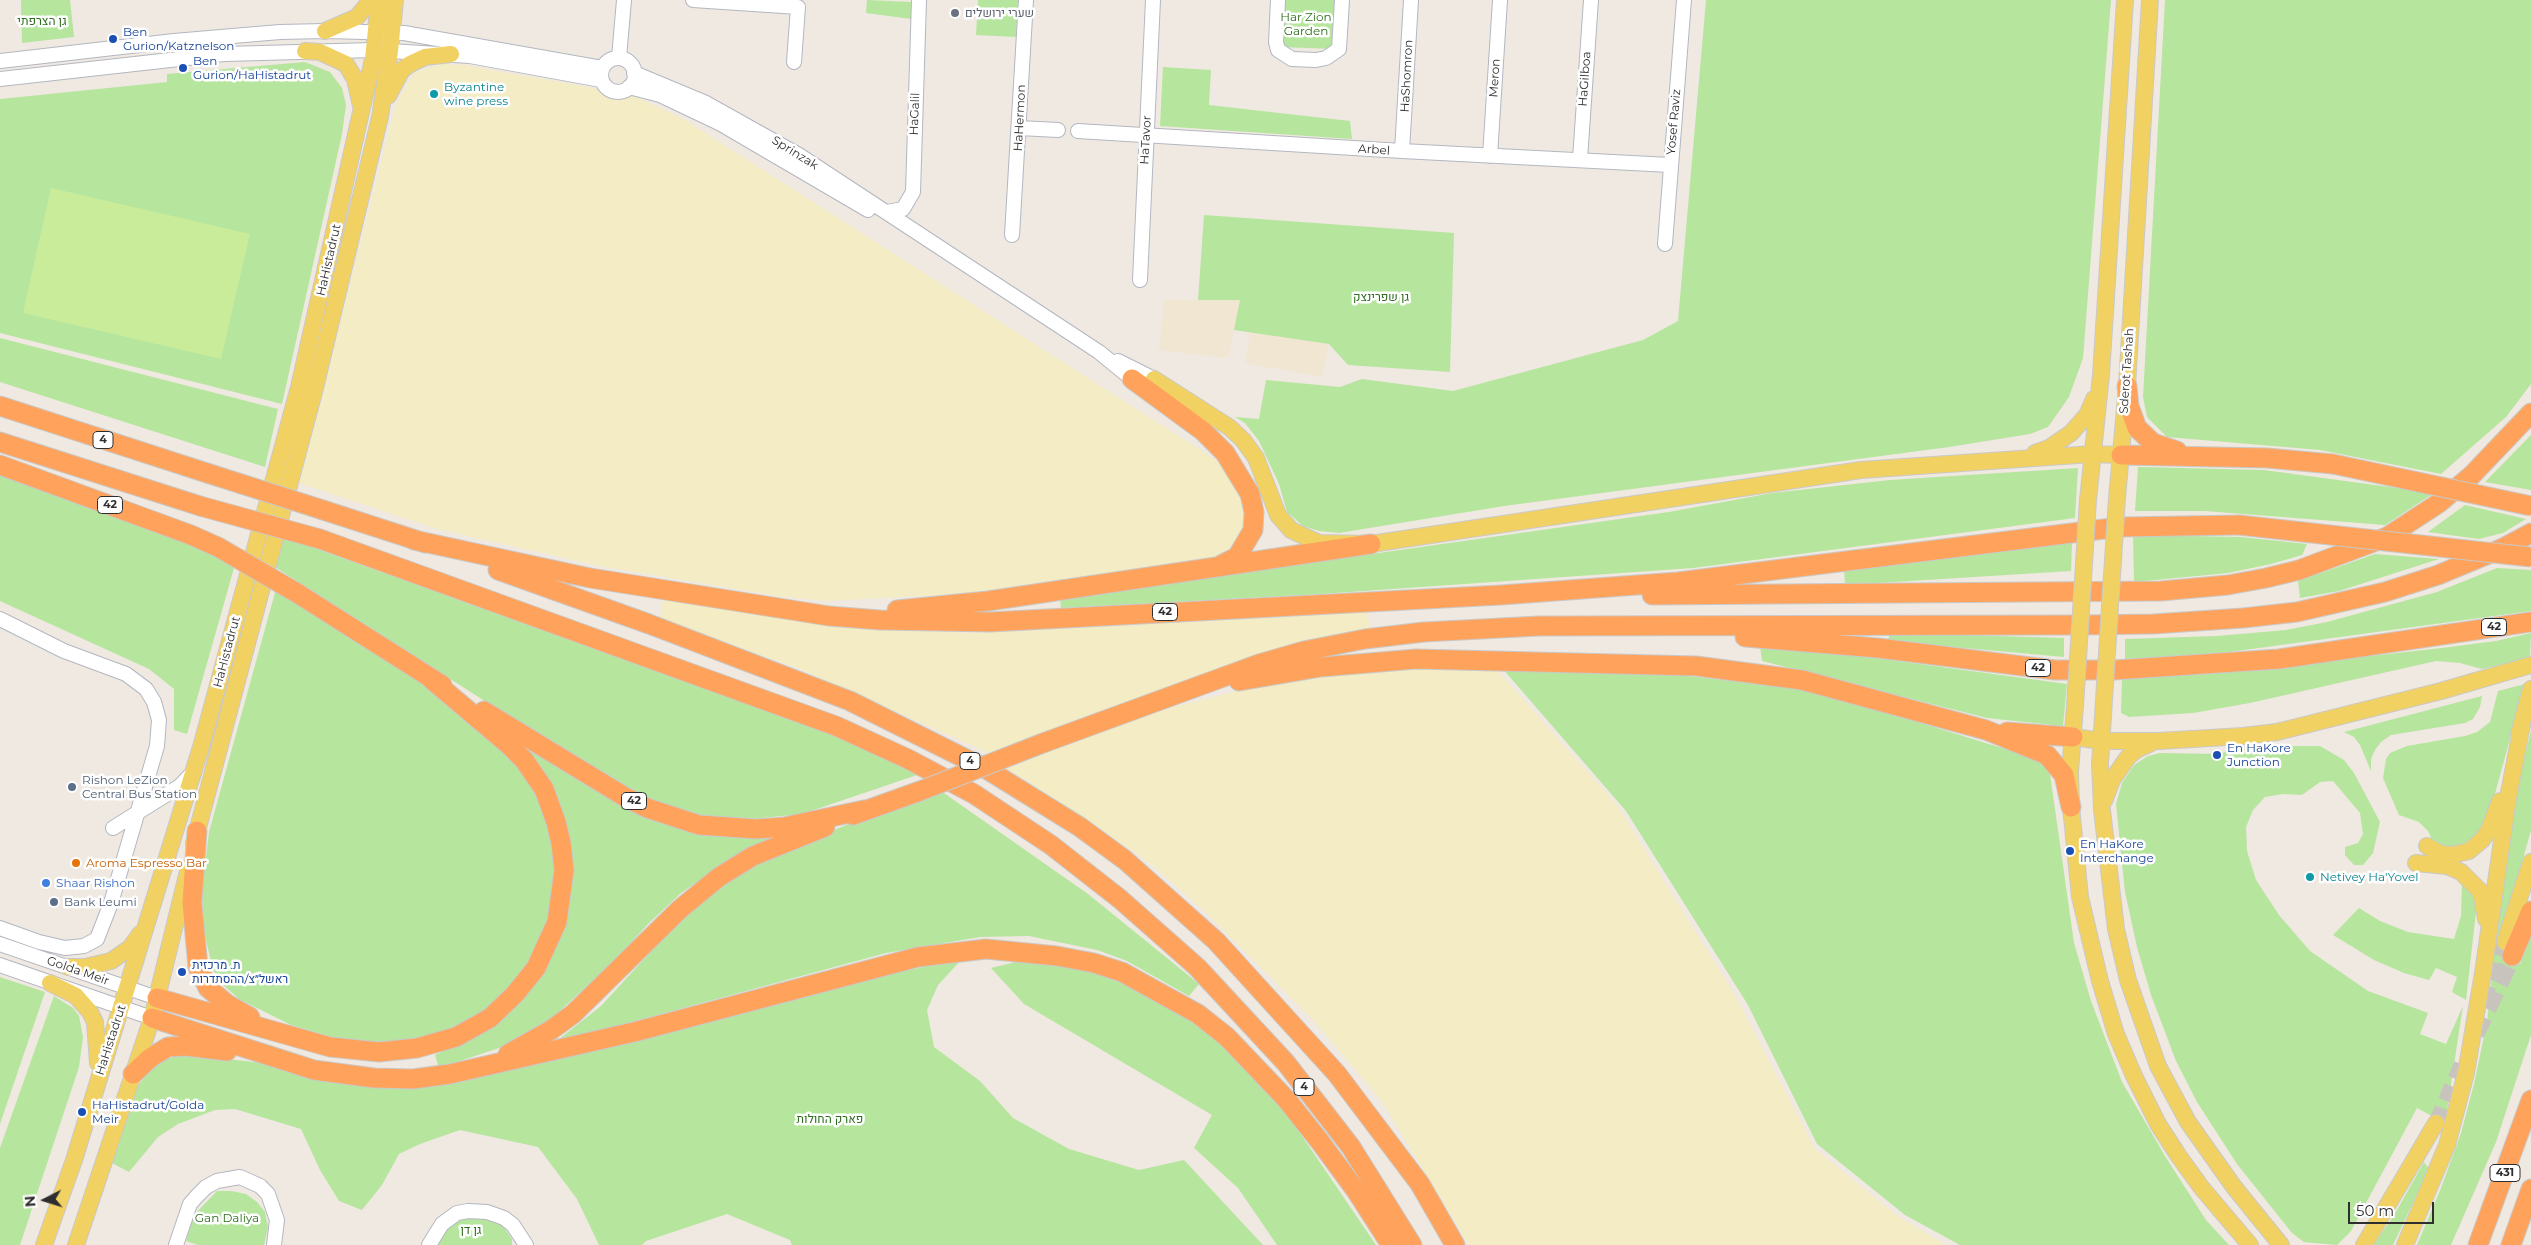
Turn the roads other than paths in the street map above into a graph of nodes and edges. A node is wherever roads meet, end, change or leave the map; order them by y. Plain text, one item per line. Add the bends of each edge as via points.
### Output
1 (371, 0) edge
2 (379, 0) edge
3 (394, 0) edge
4 (624, 0) edge
5 (693, 0) edge
6 (919, 0) edge
7 (1026, 0) edge
8 (1153, 0) edge
9 (1278, 0) edge
10 (1342, 0) edge
11 (1411, 0) edge
12 (1500, 0) edge
13 (1591, 0) edge
14 (1684, 0) edge
15 (2125, 0) edge
16 (2150, 0) edge
17 (325, 31) junction
18 (384, 32) junction
19 (382, 50) junction
20 (306, 51) junction
21 (450, 54) junction
22 (620, 58) junction
23 (0, 61) edge
24 (794, 62) dead end
25 (634, 73) junction
26 (602, 74) junction
27 (0, 79) edge
28 (629, 87) junction
29 (380, 117) junction
30 (360, 122) junction
31 (1019, 128) junction
32 (1058, 130) dead end
33 (1078, 131) dead end
34 (1146, 135) junction
35 (1402, 151) junction
36 (1490, 156) junction
37 (1580, 159) junction
38 (1670, 165) junction
39 (887, 212) junction
40 (1012, 235) dead end
41 (1665, 244) dead end
42 (946, 250) junction
43 (1140, 280) dead end
44 (1098, 352) junction
45 (2101, 375) junction
46 (1132, 379) joint
47 (1154, 379) joint
48 (2127, 386) junction
49 (0, 406) edge
50 (2531, 413) edge
51 (0, 442) edge
52 (2092, 454) junction
53 (2121, 455) junction
54 (2210, 457) junction
55 (2005, 459) junction
56 (0, 465) edge
57 (2531, 506) edge
58 (2531, 533) edge
59 (414, 540) junction
60 (1371, 544) junction
61 (2531, 557) edge
62 (1203, 570) junction
63 (1501, 595) junction
64 (829, 616) junction
65 (0, 619) edge
66 (2531, 622) edge
67 (1618, 627) junction
68 (2531, 665) edge
69 (431, 679) junction
70 (2531, 689) edge
71 (1158, 702) junction
72 (2522, 725) junction
73 (1986, 730) junction
74 (2073, 737) junction
75 (2102, 741) junction
76 (2159, 741) junction
77 (194, 770) junction
78 (2071, 806) junction
79 (139, 810) junction
80 (864, 810) junction
81 (2102, 810) junction
82 (113, 828) dead end
83 (197, 831) junction
84 (2427, 846) dead end
85 (2531, 862) edge
86 (2416, 863) dead end
87 (2531, 911) edge
88 (147, 921) junction
89 (0, 928) edge
90 (17, 935) junction
91 (0, 944) edge
92 (2509, 949) joint
93 (43, 959) junction
94 (0, 965) edge
95 (68, 967) junction
96 (2483, 974) junction
97 (50, 983) junction
98 (128, 988) junction
99 (157, 998) junction
100 (121, 1007) junction
101 (152, 1018) junction
102 (284, 1034) junction
103 (275, 1058) junction
104 (462, 1071) junction
105 (133, 1074) junction
106 (97, 1082) junction
107 (2531, 1100) edge
108 (2436, 1123) tunnel mouth
109 (2531, 1189) edge
110 (2397, 1193) junction
111 (2531, 1198) edge
112 (2261, 1221) junction
113 (44, 1245) edge
114 (76, 1245) edge
115 (176, 1245) edge
116 (274, 1245) edge
117 (429, 1245) edge
118 (526, 1245) edge
119 (1391, 1245) edge
120 (1412, 1245) edge
121 (1455, 1245) edge
122 (2250, 1245) edge
123 (2281, 1245) edge
124 (2294, 1245) edge
125 (2351, 1245) edge
126 (2364, 1245) edge
127 (2405, 1245) edge
128 (2478, 1245) edge
129 (2511, 1245) edge

1 - 17 main road via 357,17
2 - 18 main road
3 - 18 main road
4 - 22 street
5 - 24 street via 798,7
6 - 39 street, HaGalil via 912,192 903,209
7 - 31 street, HaHermon
8 - 34 street, HaTavor
9 - 10 street via 1278,50 1292,59 1316,60 1326,58 1339,49
11 - 35 street, HaShomron
12 - 36 street, Meron
13 - 37 street, HaGilboa
14 - 38 street, Yosef Raviz
15 - 45 main road, Sderot Tashah
16 - 48 main road, Sderot Tashah
17 - 18 street
17 - 23 street via 174,41
18 - 19 main road
18 - 26 street via 450,40
19 - 20 street
19 - 21 street
19 - 29 main road, HaHistadrut
19 - 30 main road, HaHistadrut
20 - 27 street via 224,54
20 - 30 main road via 320,52 346,64 357,86
21 - 26 street
21 - 29 main road via 418,60 402,70
22 - 25 street via 631,64
22 - 26 street via 611,59
25 - 28 street via 634,81
25 - 39 street, Sprinzak via 670,86 760,132
26 - 28 street via 605,87 615,92
28 - 42 street, Sprinzak via 660,95 721,124 890,223
29 - 83 main road, HaHistadrut via 314,392
30 - 77 main road, HaHistadrut via 299,387
31 - 32 street
31 - 40 street, HaHermon
33 - 34 street, Arbel
34 - 35 street, Arbel
34 - 43 street, HaTavor
35 - 36 street, Arbel
36 - 37 street, Arbel
37 - 38 street, Arbel
38 - 41 street, Yosef Raviz
39 - 42 street, Sprinzak
42 - 44 street, Sprinzak
44 - 46 street, Sprinzak
44 - 47 street, Sprinzak
45 - 52 main road, Sderot Tashah
45 - 55 main road via 2087,415 2071,433 2049,448
46 - 62 highway via 1203,431 1225,452 1250,494 1253,530 1246,544 1225,564
47 - 60 main road via 1229,427 1243,440 1256,458 1278,515 1291,530 1319,543
48 - 53 main road, Sderot Tashah
48 - 54 highway via 2133,418 2153,444
49 - 59 highway, 4, bridge
50 - 63 highway via 2446,498 2387,537 2299,570 2228,585 2161,591
51 - 120 highway, 4, bridge via 200,506 320,539 836,726 974,794 1051,845 1120,899 1197,967 1286,1063 1345,1139
52 - 53 main road
52 - 55 main road
52 - 74 main road, Sderot Tashah, bridge
53 - 54 highway
53 - 75 main road, Sderot Tashah, bridge
54 - 57 highway, bridge via 2333,464
55 - 60 main road via 1861,470
56 - 69 highway, 42, bridge via 218,547 297,593
58 - 67 highway via 2438,575 2385,592 2296,612 2243,618 2153,624
59 - 64 highway, 42 via 590,578
59 - 121 highway, 4 via 649,624 850,701 988,770 1080,827 1125,860 1216,941 1337,1074 1420,1184
60 - 62 highway
61 - 63 highway, 42, bridge via 2239,525 2120,527 1678,582
62 - 64 highway via 988,601
63 - 64 highway, 42 via 990,622
65 - 79 street via 64,651 126,674 146,689 159,720 157,746
66 - 67 highway, 42 via 2279,659 2086,671 1878,648
67 - 71 highway, 42 via 1539,626 1424,632 1332,644 1259,664
68 - 76 main road via 2277,732
69 - 80 highway, 42 via 599,783 647,808 673,817 727,829 756,830
69 - 102 highway via 510,745 544,789 556,822 564,870 561,906 550,938 536,968 502,1009 456,1037 417,1048 379,1052 330,1047
70 - 72 main road
71 - 73 highway via 1273,674 1368,661 1416,659 1640,664 1696,666 1802,680
71 - 80 highway, 42, bridge
72 - 84 main road via 2497,812 2482,840 2469,851 2452,855 2435,852
72 - 96 main road via 2500,848
73 - 74 highway
73 - 78 highway via 2047,754 2064,775
74 - 75 main road
74 - 78 main road, Sderot Tashah
75 - 76 main road
75 - 81 main road, Sderot Tashah
76 - 81 main road via 2136,750 2128,757 2112,780
77 - 79 street via 180,786
77 - 88 main road, HaHistadrut
78 - 122 main road, Sderot Tashah via 2080,897 2088,936 2105,999 2130,1068 2158,1124 2178,1155
79 - 82 street
79 - 90 street via 97,939 84,946 65,948
80 - 104 highway via 753,856 719,877 680,909 573,1014 514,1051
81 - 112 main road, Sderot Tashah via 2122,958 2149,1042 2172,1093 2203,1146
83 - 99 main road, HaHistadrut
83 - 102 highway via 192,903 195,952 203,980 227,1004
85 - 92 main road
86 - 96 main road via 2447,866 2462,872 2481,892 2486,911
87 - 92 highway
88 - 95 main road via 139,937 122,955 100,965
88 - 98 main road, HaHistadrut
89 - 90 street
90 - 93 street
91 - 93 street, Golda Meir
93 - 95 street, Golda Meir
94 - 97 street, Golda Meir
95 - 98 street, Golda Meir
96 - 127 main road via 2466,1073 2454,1118 2435,1178
97 - 100 street, Golda Meir
97 - 106 main road via 76,996 95,1022
98 - 99 street, Golda Meir
98 - 100 main road, HaHistadrut
99 - 101 main road, HaHistadrut
99 - 102 highway
100 - 101 street, Golda Meir
100 - 106 main road, HaHistadrut
101 - 103 highway
101 - 105 main road, HaHistadrut
103 - 104 highway via 331,1073 388,1079 431,1078
103 - 105 highway via 186,1046 168,1048 150,1058
104 - 119 highway via 634,1032 918,957 986,949 1058,956 1122,972 1198,1014 1227,1037 1287,1100 1321,1143
105 - 114 main road, HaHistadrut
106 - 113 main road, HaHistadrut
107 - 128 highway, 431
108 - 110 main road
109 - 129 highway, 431
110 - 125 main road
110 - 126 main road
111 - 129 highway
112 - 123 main road
112 - 124 main road
115 - 116 street via 190,1204 206,1187 217,1181 240,1177 260,1186 268,1194 277,1220
117 - 118 street via 442,1224 457,1213 468,1211 504,1218 514,1225

